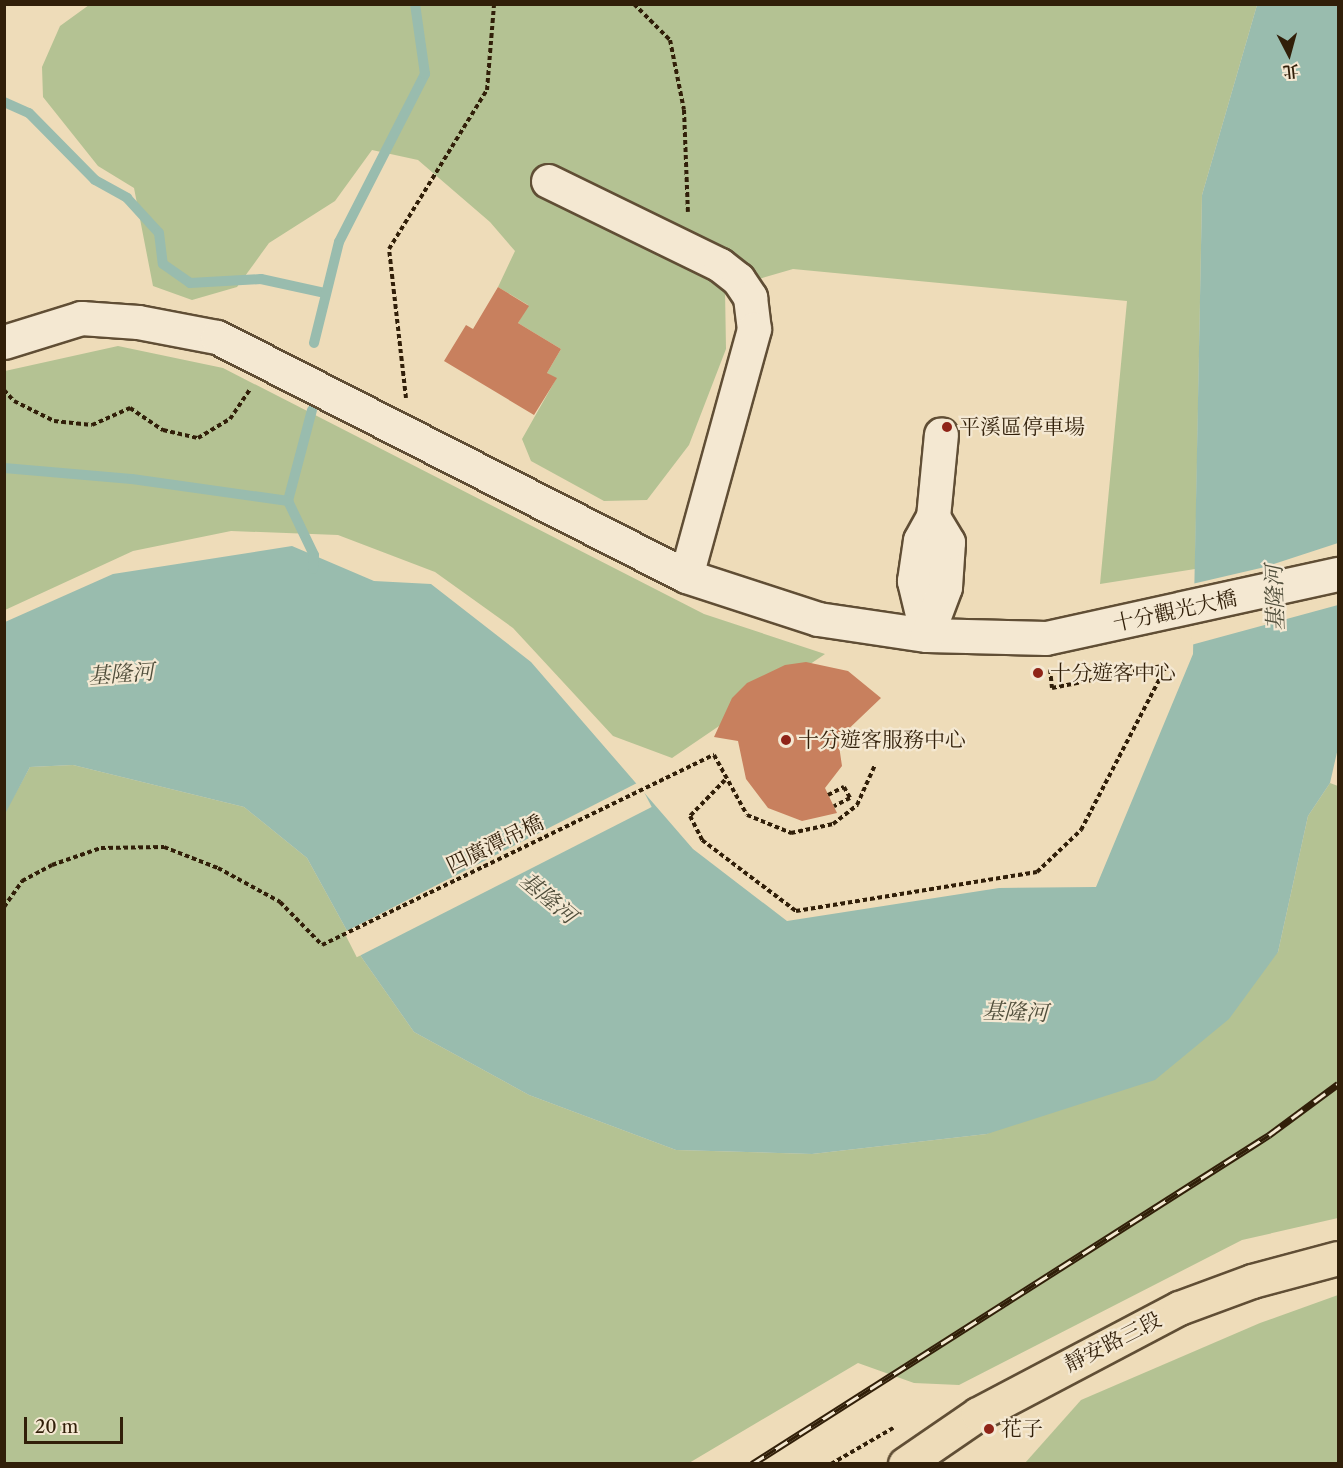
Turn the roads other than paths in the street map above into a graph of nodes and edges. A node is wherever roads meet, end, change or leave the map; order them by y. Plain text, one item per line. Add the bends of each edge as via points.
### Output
1 (548, 181) dead end
2 (4, 342) edge
3 (941, 434) dead end
4 (1338, 574) edge
5 (686, 576) junction
6 (927, 635) junction
7 (1338, 1258) edge
8 (917, 1460) edge

1 - 5 street via 686,249 738,279 750,297 754,329
2 - 5 street, 十分觀光大橋 via 81,318 138,322 217,337
3 - 6 street via 933,517 948,542 945,587
4 - 6 street, 十分觀光大橋 via 1046,638
5 - 6 street, 十分觀光大橋 via 818,618
7 - 8 main road, 靜安路三段 via 1252,1281 1179,1308 978,1414

